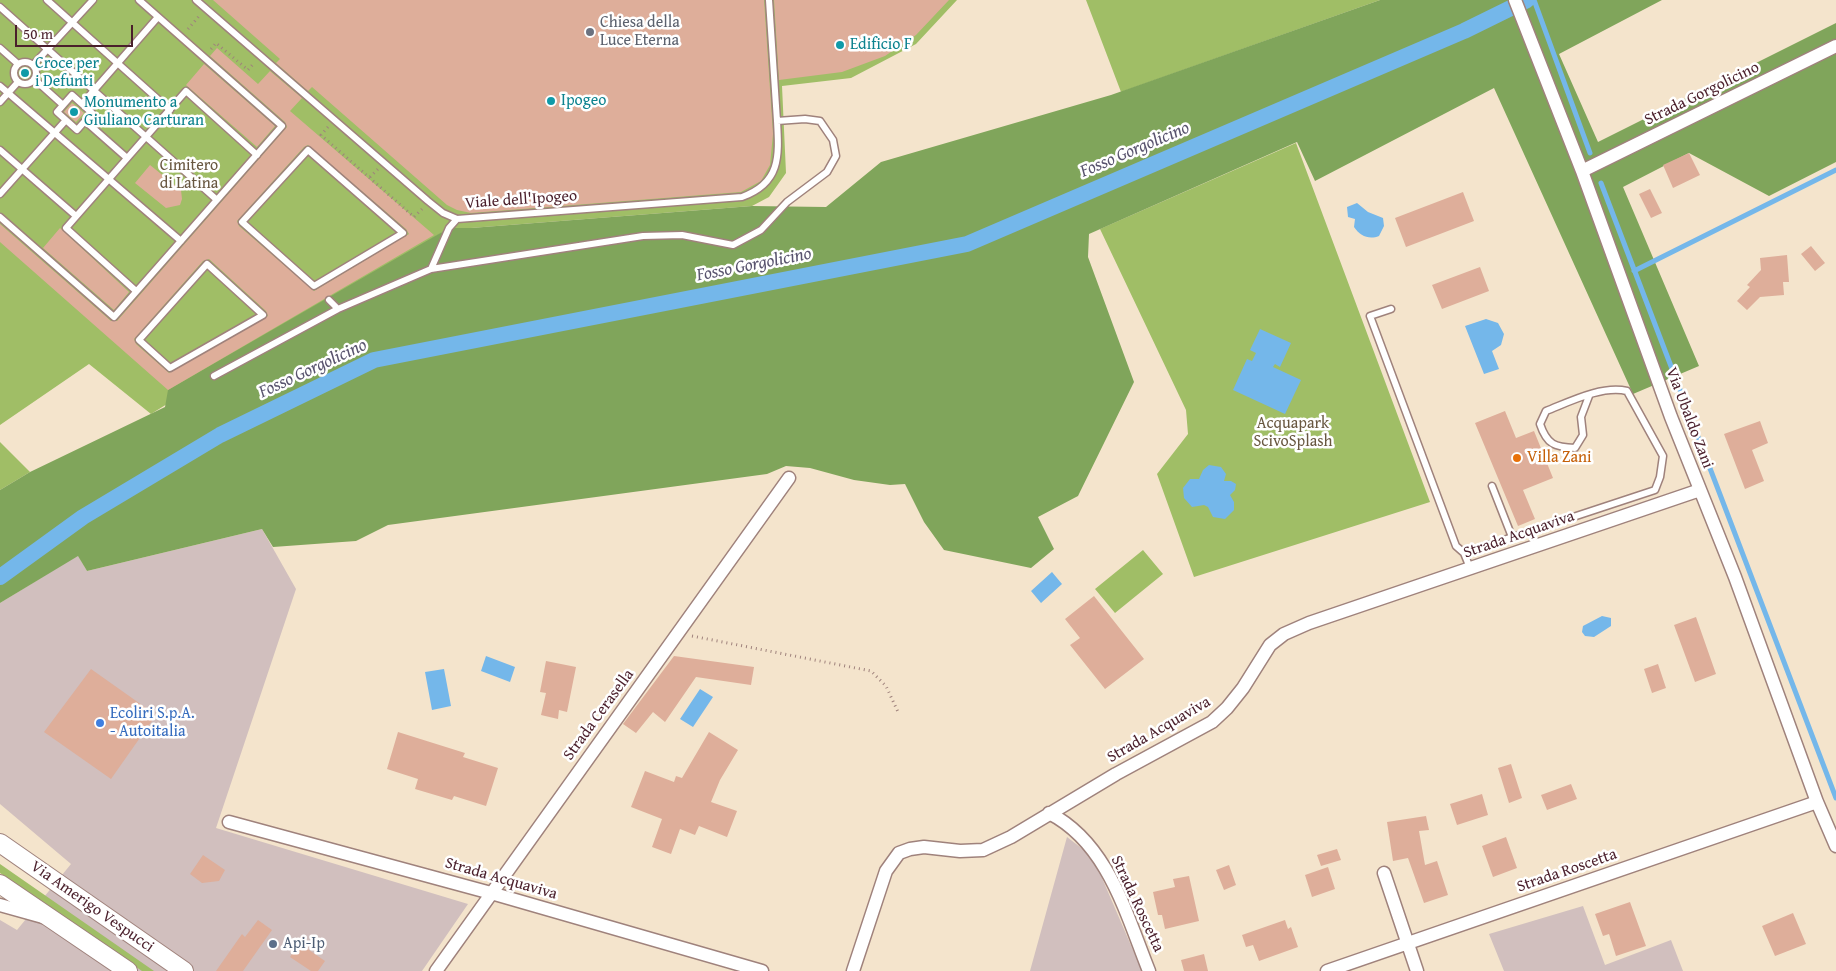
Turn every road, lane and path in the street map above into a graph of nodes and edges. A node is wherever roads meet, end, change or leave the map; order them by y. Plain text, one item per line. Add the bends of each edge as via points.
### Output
1 (47, 0) edge
2 (93, 0) edge
3 (139, 0) edge
4 (196, 0) edge
5 (769, 0) edge
6 (1515, 0) edge
7 (0, 7) edge
8 (206, 9) junction
9 (158, 17) junction
10 (72, 22) junction
11 (181, 38) junction
12 (1836, 46) edge
13 (0, 48) edge
14 (47, 49) junction
15 (260, 56) junction
16 (204, 57) junction
17 (118, 63) junction
18 (18, 64) junction
19 (33, 65) junction
20 (34, 79) junction
21 (18, 82) junction
22 (0, 86) edge
23 (94, 90) junction
24 (8, 93) junction
25 (0, 102) edge
26 (82, 104) junction
27 (63, 105) junction
28 (170, 110) junction
29 (66, 120) junction
30 (85, 120) junction
31 (334, 121) junction
32 (777, 121) junction
33 (54, 133) junction
34 (146, 137) junction
35 (0, 150) edge
36 (257, 155) junction
37 (127, 158) junction
38 (22, 169) junction
39 (1582, 171) junction
40 (109, 179) junction
41 (0, 194) edge
42 (217, 200) junction
43 (428, 201) junction
44 (76, 216) junction
45 (0, 217) edge
46 (457, 219) junction
47 (242, 222) joint
48 (181, 241) junction
49 (207, 264) joint
50 (431, 269) junction
51 (136, 291) junction
52 (329, 300) dead end
53 (1391, 308) dead end
54 (338, 309) junction
55 (214, 376) dead end
56 (1589, 396) junction
57 (789, 478) dead end
58 (1492, 486) dead end
59 (1700, 490) junction
60 (1512, 537) junction
61 (1464, 553) junction
62 (1470, 568) junction
63 (677, 633) junction
64 (898, 712) dead end
65 (1817, 802) junction
66 (1049, 813) junction
67 (230, 822) dead end
68 (0, 843) edge
69 (1836, 846) edge
70 (1384, 873) dead end
71 (0, 884) edge
72 (491, 893) junction
73 (0, 905) edge
74 (56, 921) junction
75 (1408, 943) junction
76 (128, 971) edge
77 (184, 971) edge
78 (436, 971) edge
79 (762, 971) edge
80 (853, 971) edge
81 (1149, 971) edge
82 (1327, 971) edge
83 (1417, 971) edge

1 - 10 lane
2 - 10 lane
3 - 9 lane
4 - 8 lane, Viale dell'Ipogeo
5 - 32 lane, Viale dell'Ipogeo
6 - 39 street, Via Ubaldo Zani
7 - 14 lane
8 - 11 path
8 - 15 lane, Viale dell'Ipogeo
9 - 11 lane
9 - 17 lane
10 - 14 lane
10 - 17 lane
11 - 16 lane
12 - 39 street, Strada Gorgolicino
13 - 18 lane
14 - 19 lane
14 - 23 lane
15 - 16 path via 248,70 216,43
15 - 31 lane, Viale dell'Ipogeo
16 - 36 lane via 282,126
17 - 23 lane
17 - 28 lane
18 - 19 lane via 26,62
18 - 21 lane via 14,71
19 - 20 lane
20 - 21 lane via 26,84
20 - 27 lane
21 - 24 lane
22 - 24 lane
23 - 26 lane
23 - 34 lane
24 - 25 lane
24 - 33 lane
26 - 27 lane via 72,96
26 - 30 lane via 92,113
27 - 29 lane via 57,112
28 - 34 lane
28 - 36 lane via 186,91
29 - 30 lane via 77,130
29 - 33 lane
30 - 37 lane
31 - 43 lane, Viale dell'Ipogeo
31 - 43 path via 321,135 414,217
32 - 46 lane, Viale dell'Ipogeo via 778,163 756,192 742,196
32 - 50 lane via 820,121 833,140 836,156 826,172 787,202 761,230 733,245 682,235 642,236
33 - 38 lane
33 - 40 lane
34 - 37 lane
34 - 42 lane
35 - 38 lane
36 - 42 lane
37 - 40 lane
38 - 41 lane
38 - 44 lane
39 - 59 street, Via Ubaldo Zani
40 - 44 lane
40 - 48 lane
42 - 48 lane
43 - 46 lane, Viale dell'Ipogeo
44 - 51 lane via 66,228
45 - 51 lane via 114,317
46 - 50 lane via 449,228
47 - 47 lane via 308,150 403,233 314,286
48 - 51 lane
49 - 49 lane via 263,315 170,368 139,340
50 - 54 lane
52 - 54 lane
53 - 61 lane via 1370,316 1456,546
54 - 55 lane
56 - 56 lane via 1546,411 1540,424 1544,436 1557,448 1575,448 1583,435 1580,417
56 - 60 lane via 1613,388 1627,391 1662,456 1655,490
57 - 63 street, Strada Cerasella
58 - 60 lane
59 - 62 street, Strada Acquaviva
59 - 65 street, Via Ubaldo Zani via 1735,576
60 - 61 lane
61 - 62 lane
62 - 66 street, Strada Acquaviva via 1284,634 1265,651 1243,688 1212,722
63 - 64 path via 871,672 886,686
63 - 72 street, Strada Cerasella
65 - 69 street, Via Ubaldo Zani
65 - 75 street, Strada Roscetta
66 - 80 street, Strada Acquaviva via 983,850 924,847 899,853 886,872
66 - 81 street, Strada Roscetta via 1065,822 1090,846 1109,875
67 - 72 street, Strada Acquaviva
68 - 77 street, Via Amerigo Vespucci
70 - 75 street
71 - 74 street, Via Amerigo Vespucci
72 - 78 street, Strada Cerasella
72 - 79 street, Strada Acquaviva
73 - 74 street
74 - 76 street, Via Amerigo Vespucci
75 - 82 street, Strada Roscetta
75 - 83 street

